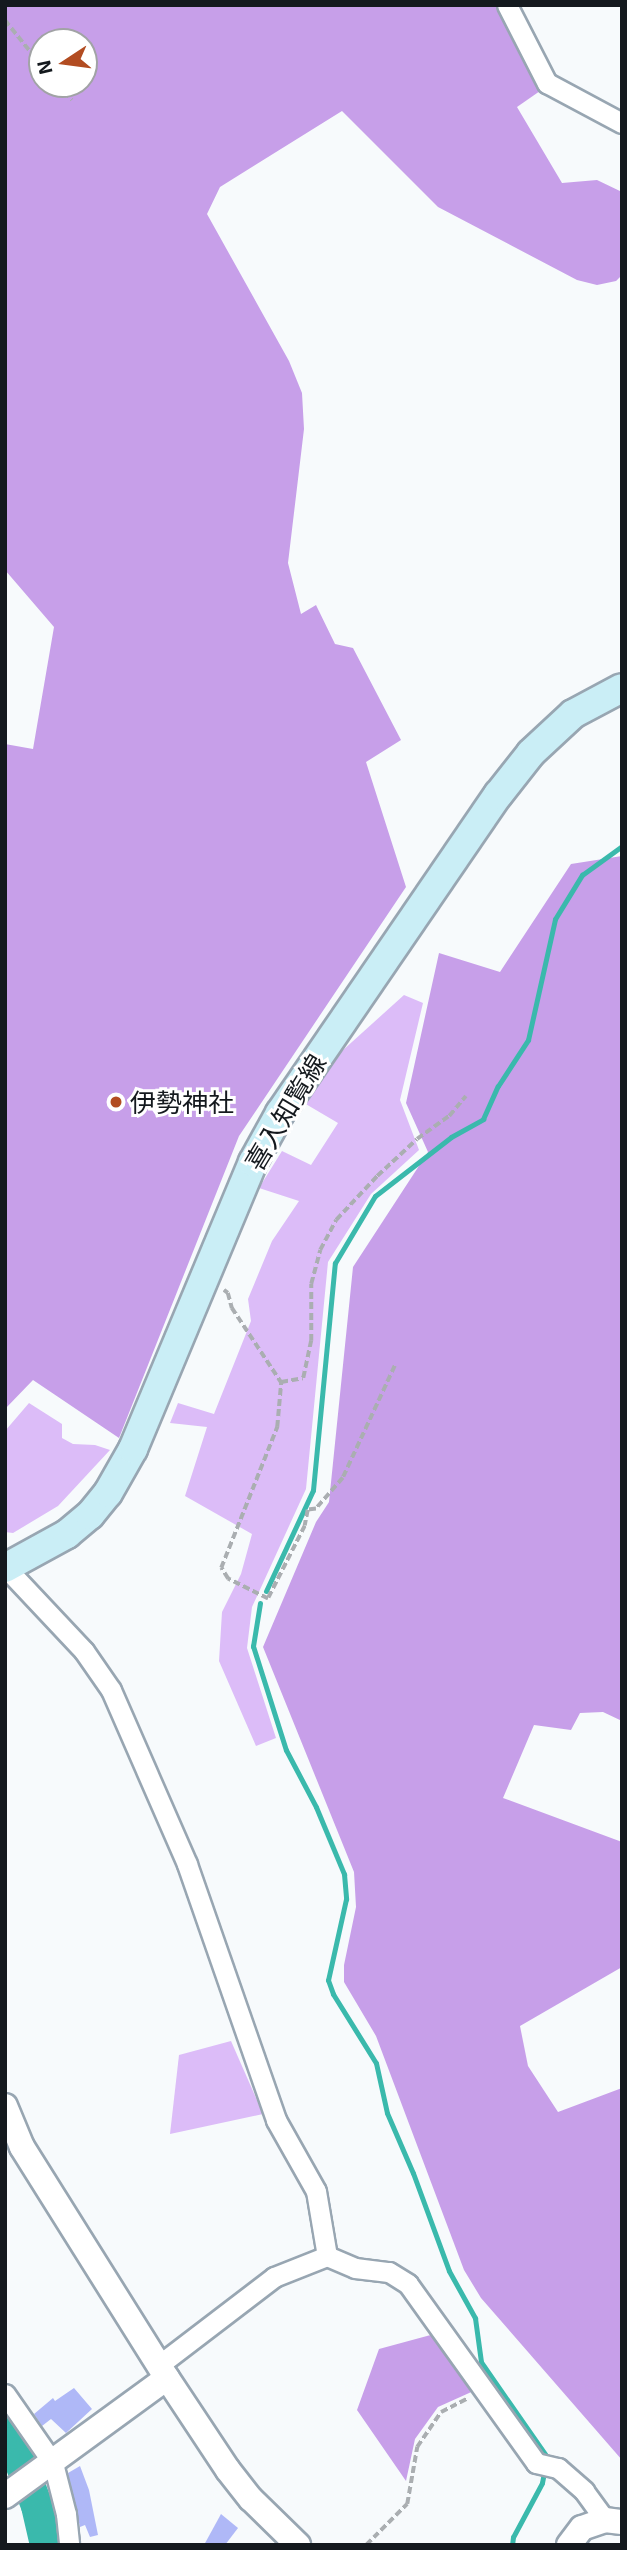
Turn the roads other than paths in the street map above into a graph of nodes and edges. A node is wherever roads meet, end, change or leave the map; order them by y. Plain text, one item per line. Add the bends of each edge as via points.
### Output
1 (508, 5) edge
2 (622, 123) edge
3 (622, 688) edge
4 (8, 1562) edge
5 (5, 2106) edge
6 (327, 2256) junction
7 (163, 2372) junction
8 (5, 2394) edge
9 (53, 2463) junction
10 (5, 2496) edge
11 (613, 2521) edge
12 (69, 2545) edge
13 (298, 2545) edge
14 (569, 2545) edge

1 - 2 street via 547,83
3 - 4 main road, 喜入知覧線 via 591,702 551,733 498,795 280,1113 253,1162 132,1449 108,1493 67,1534
4 - 6 street via 111,1690 187,1864 276,2120 316,2191
5 - 7 street via 22,2147
6 - 7 street via 274,2277
6 - 11 street via 355,2268 388,2272 408,2284 536,2463 584,2491
7 - 9 street
7 - 13 street via 228,2470
8 - 9 street
9 - 10 street
9 - 12 street
11 - 14 street via 582,2528

